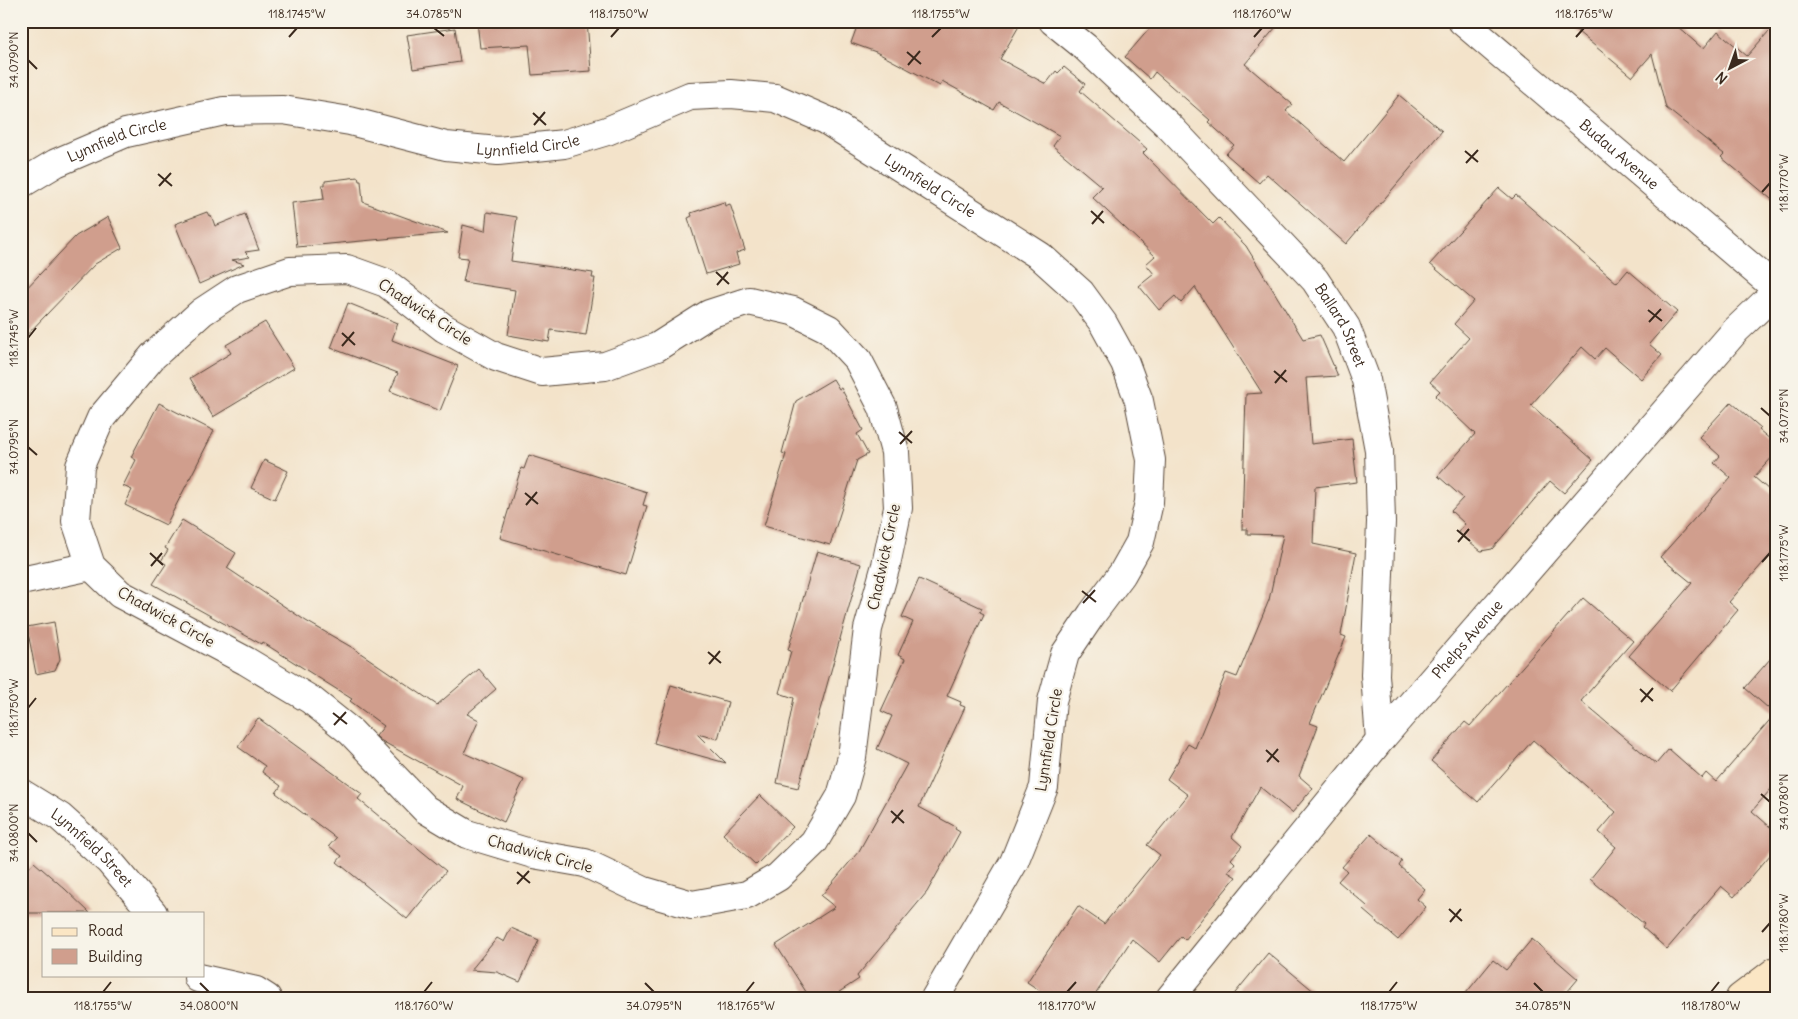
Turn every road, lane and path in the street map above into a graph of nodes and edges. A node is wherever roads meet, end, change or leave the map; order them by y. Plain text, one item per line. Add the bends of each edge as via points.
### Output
1 (1053, 21) edge
2 (1462, 21) edge
3 (21, 184) edge
4 (1777, 290) edge
5 (91, 566) junction
6 (21, 581) edge
7 (1380, 740) junction
8 (21, 793) edge
9 (152, 912) edge
10 (1777, 970) edge
11 (202, 984) edge
12 (267, 998) edge
13 (935, 998) edge
14 (1170, 998) edge
15 (1740, 998) edge

1 - 7 street, Ballard Street via 1177,134 1315,280 1346,327 1366,380 1379,450 1381,522 1375,675
2 - 4 street, Budau Avenue
3 - 13 street, Lynnfield Circle via 56,163 126,133 224,111 283,110 350,121 446,146 498,151 564,144 607,131 690,96 731,94 776,98 826,120 1040,256 1081,293 1103,323 1125,363 1139,401 1151,460 1149,502 1140,542 1122,574 1065,654 1052,701 1044,786 1014,862
4 - 7 street, Phelps Avenue via 1736,330
5 - 5 street, Chadwick Circle via 120,594 246,661 311,700 351,732 425,809 467,834 533,854 585,863 644,891 692,905 747,895 778,877 814,842 841,796 852,757 868,629 898,508 896,452 883,408 858,360 830,329 792,311 749,301 709,314 657,347 605,366 542,372 496,357 461,338 386,283 347,269 290,271 237,289 202,312 153,356 101,418 80,466 76,521
5 - 6 street
7 - 14 street, Phelps Avenue
8 - 9 street, Lynnfield Street via 60,817 109,861
10 - 15 main road
11 - 12 street via 256,992

